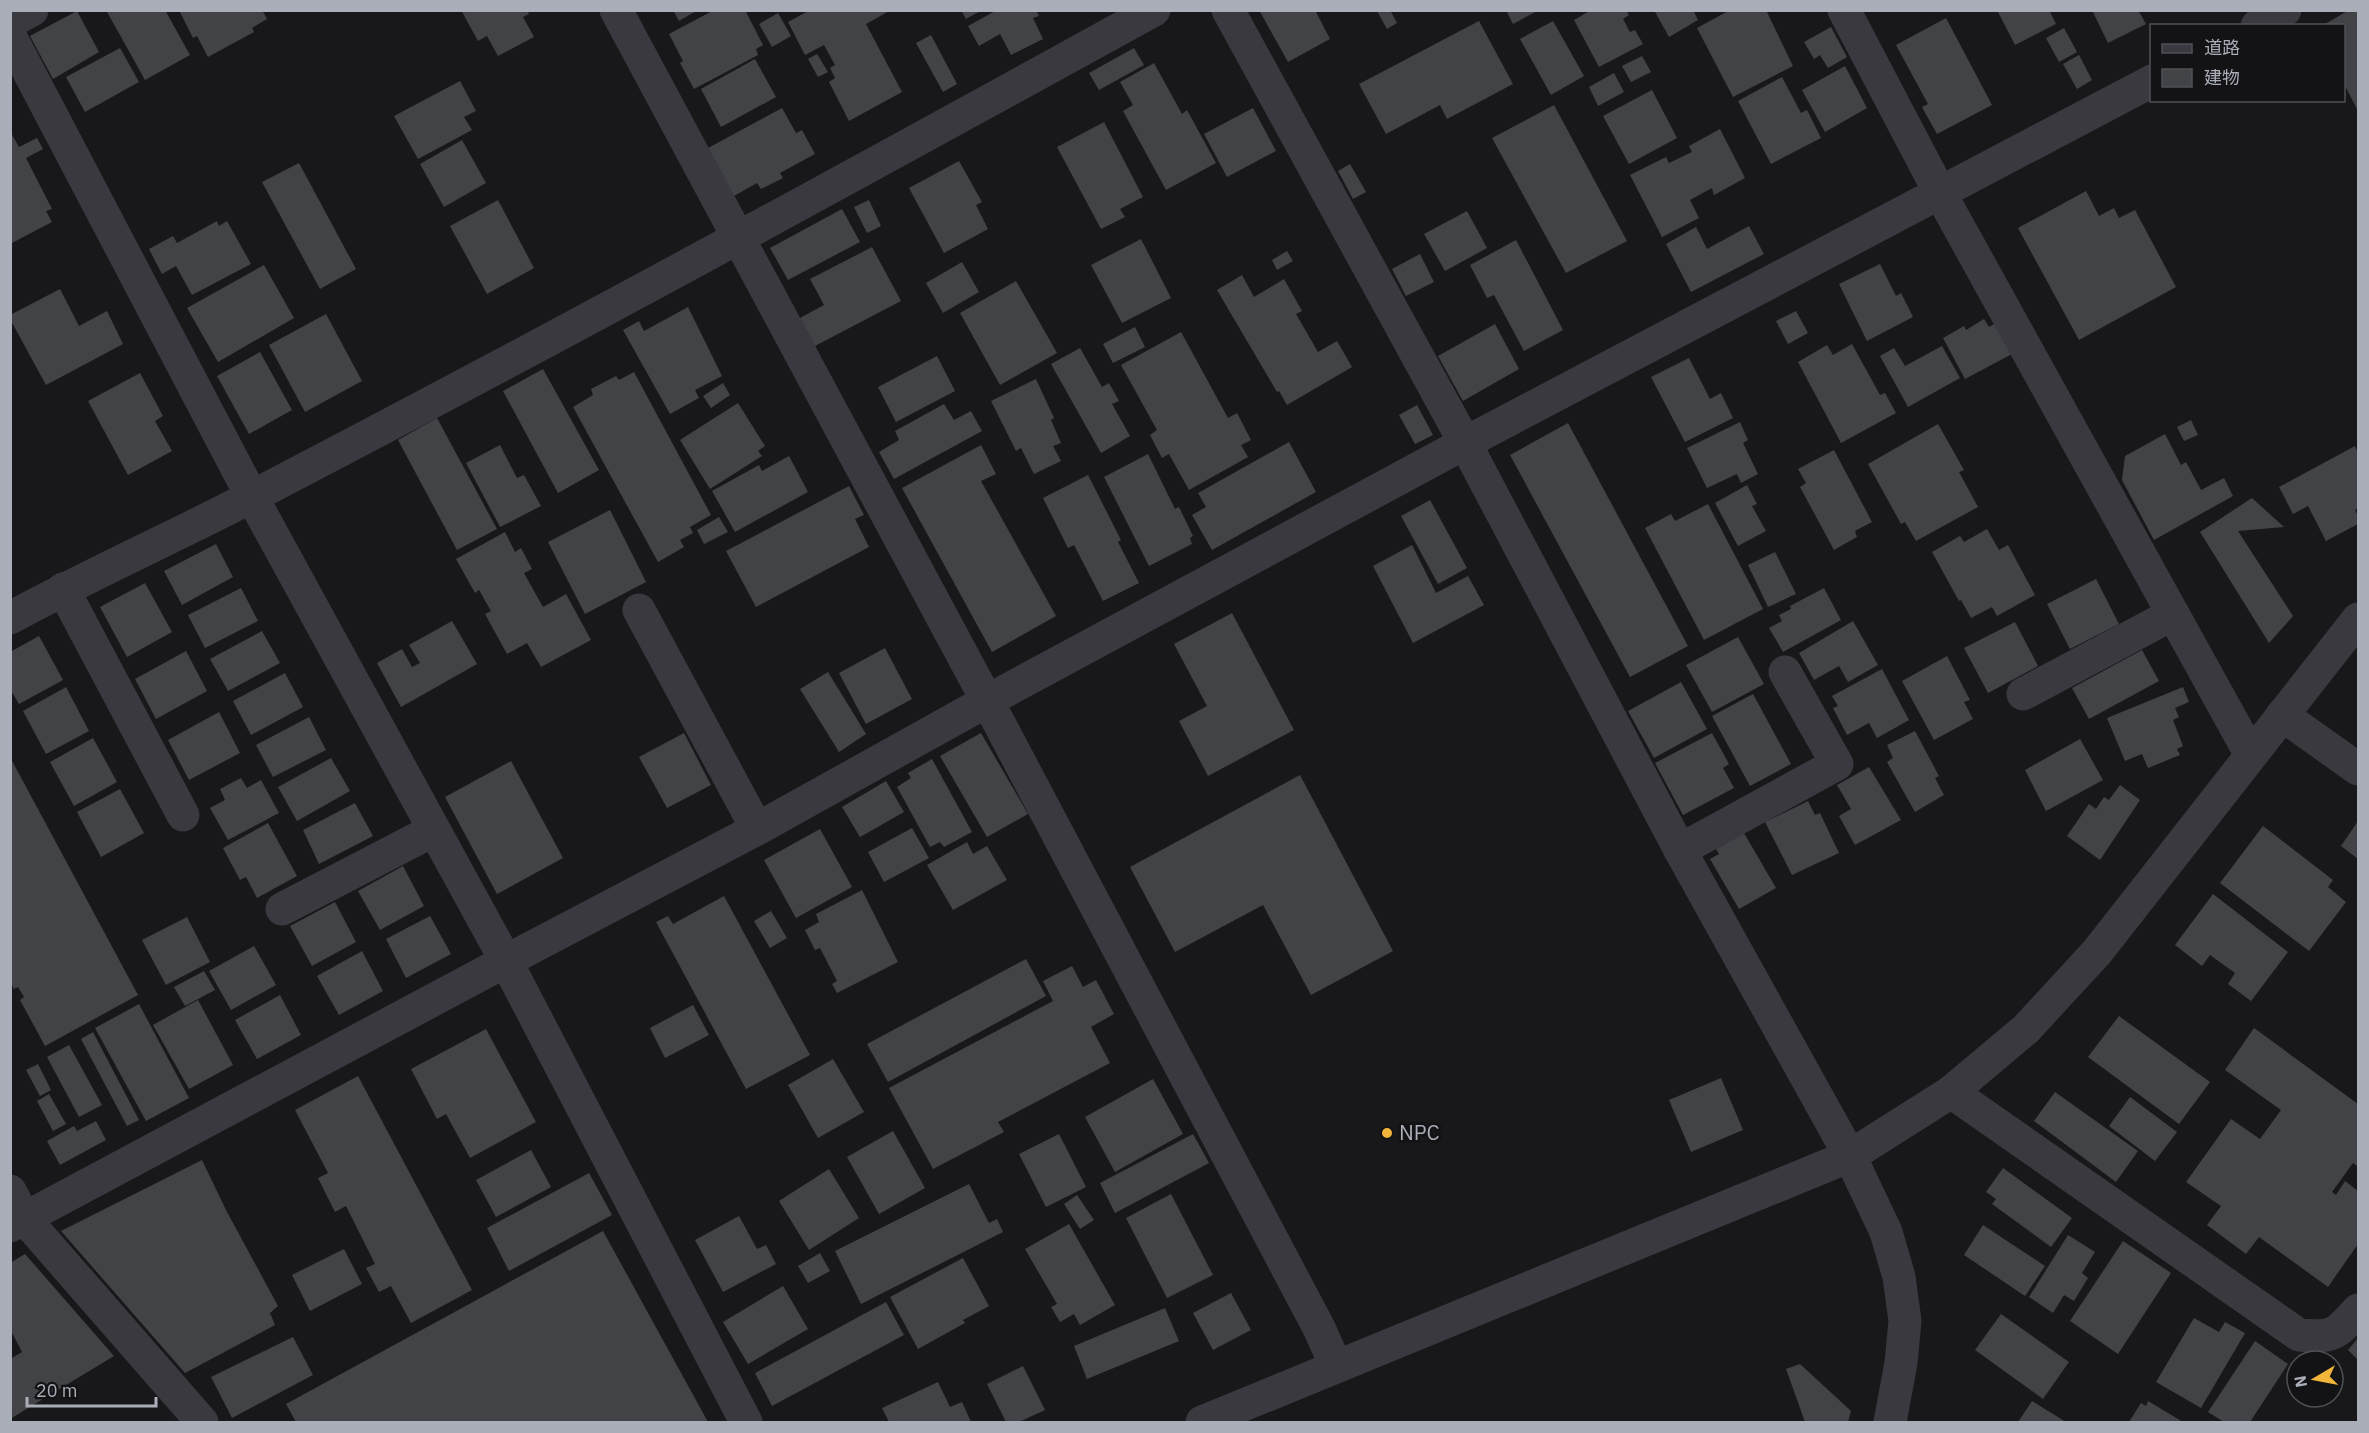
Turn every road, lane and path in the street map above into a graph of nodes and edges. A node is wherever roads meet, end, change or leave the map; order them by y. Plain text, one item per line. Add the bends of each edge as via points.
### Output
1 (32, 10) edge
2 (616, 10) edge
3 (1154, 10) edge
4 (1228, 10) edge
5 (1844, 10) edge
6 (2285, 10) edge
7 (10, 22) edge
8 (2260, 24) edge
9 (10, 36) edge
10 (2150, 82) edge
11 (1940, 193) junction
12 (738, 238) junction
13 (1465, 443) junction
14 (252, 497) junction
15 (63, 589) junction
16 (639, 610) dead end
17 (2173, 614) junction
18 (10, 618) edge
19 (2358, 619) edge
20 (1785, 672) dead end
21 (2023, 694) dead end
22 (987, 701) junction
23 (2282, 715) junction
24 (2251, 755) junction
25 (2358, 768) edge
26 (183, 815) dead end
27 (757, 829) junction
28 (434, 830) junction
29 (1680, 850) junction
30 (282, 909) dead end
31 (506, 961) junction
32 (1951, 1092) junction
33 (1850, 1156) junction
34 (15, 1212) edge
35 (2358, 1310) edge
36 (1336, 1366) junction
37 (202, 1422) edge
38 (746, 1422) edge
39 (1202, 1422) edge
40 (1890, 1422) edge

1 - 7 street
2 - 12 street
3 - 12 street
4 - 13 street
5 - 11 street
6 - 8 street
9 - 14 street
10 - 11 street
11 - 13 street
11 - 17 street
12 - 14 street
12 - 22 street
13 - 22 street
13 - 29 street
14 - 15 street
14 - 28 street
15 - 18 street
15 - 26 street
16 - 27 street
17 - 21 street
17 - 24 street
19 - 23 street
20 - 29 street via 1837,764
22 - 27 street
22 - 36 street via 1314,1317
23 - 24 street
23 - 25 street
24 - 32 street via 2097,952 2026,1029
27 - 31 street
28 - 30 street
28 - 31 street
29 - 33 street
31 - 34 street
31 - 38 street
32 - 33 street
32 - 35 street via 2298,1335 2320,1337 2338,1332
33 - 36 street
33 - 40 street via 1886,1232 1899,1277 1905,1321
34 - 37 street
36 - 39 street

